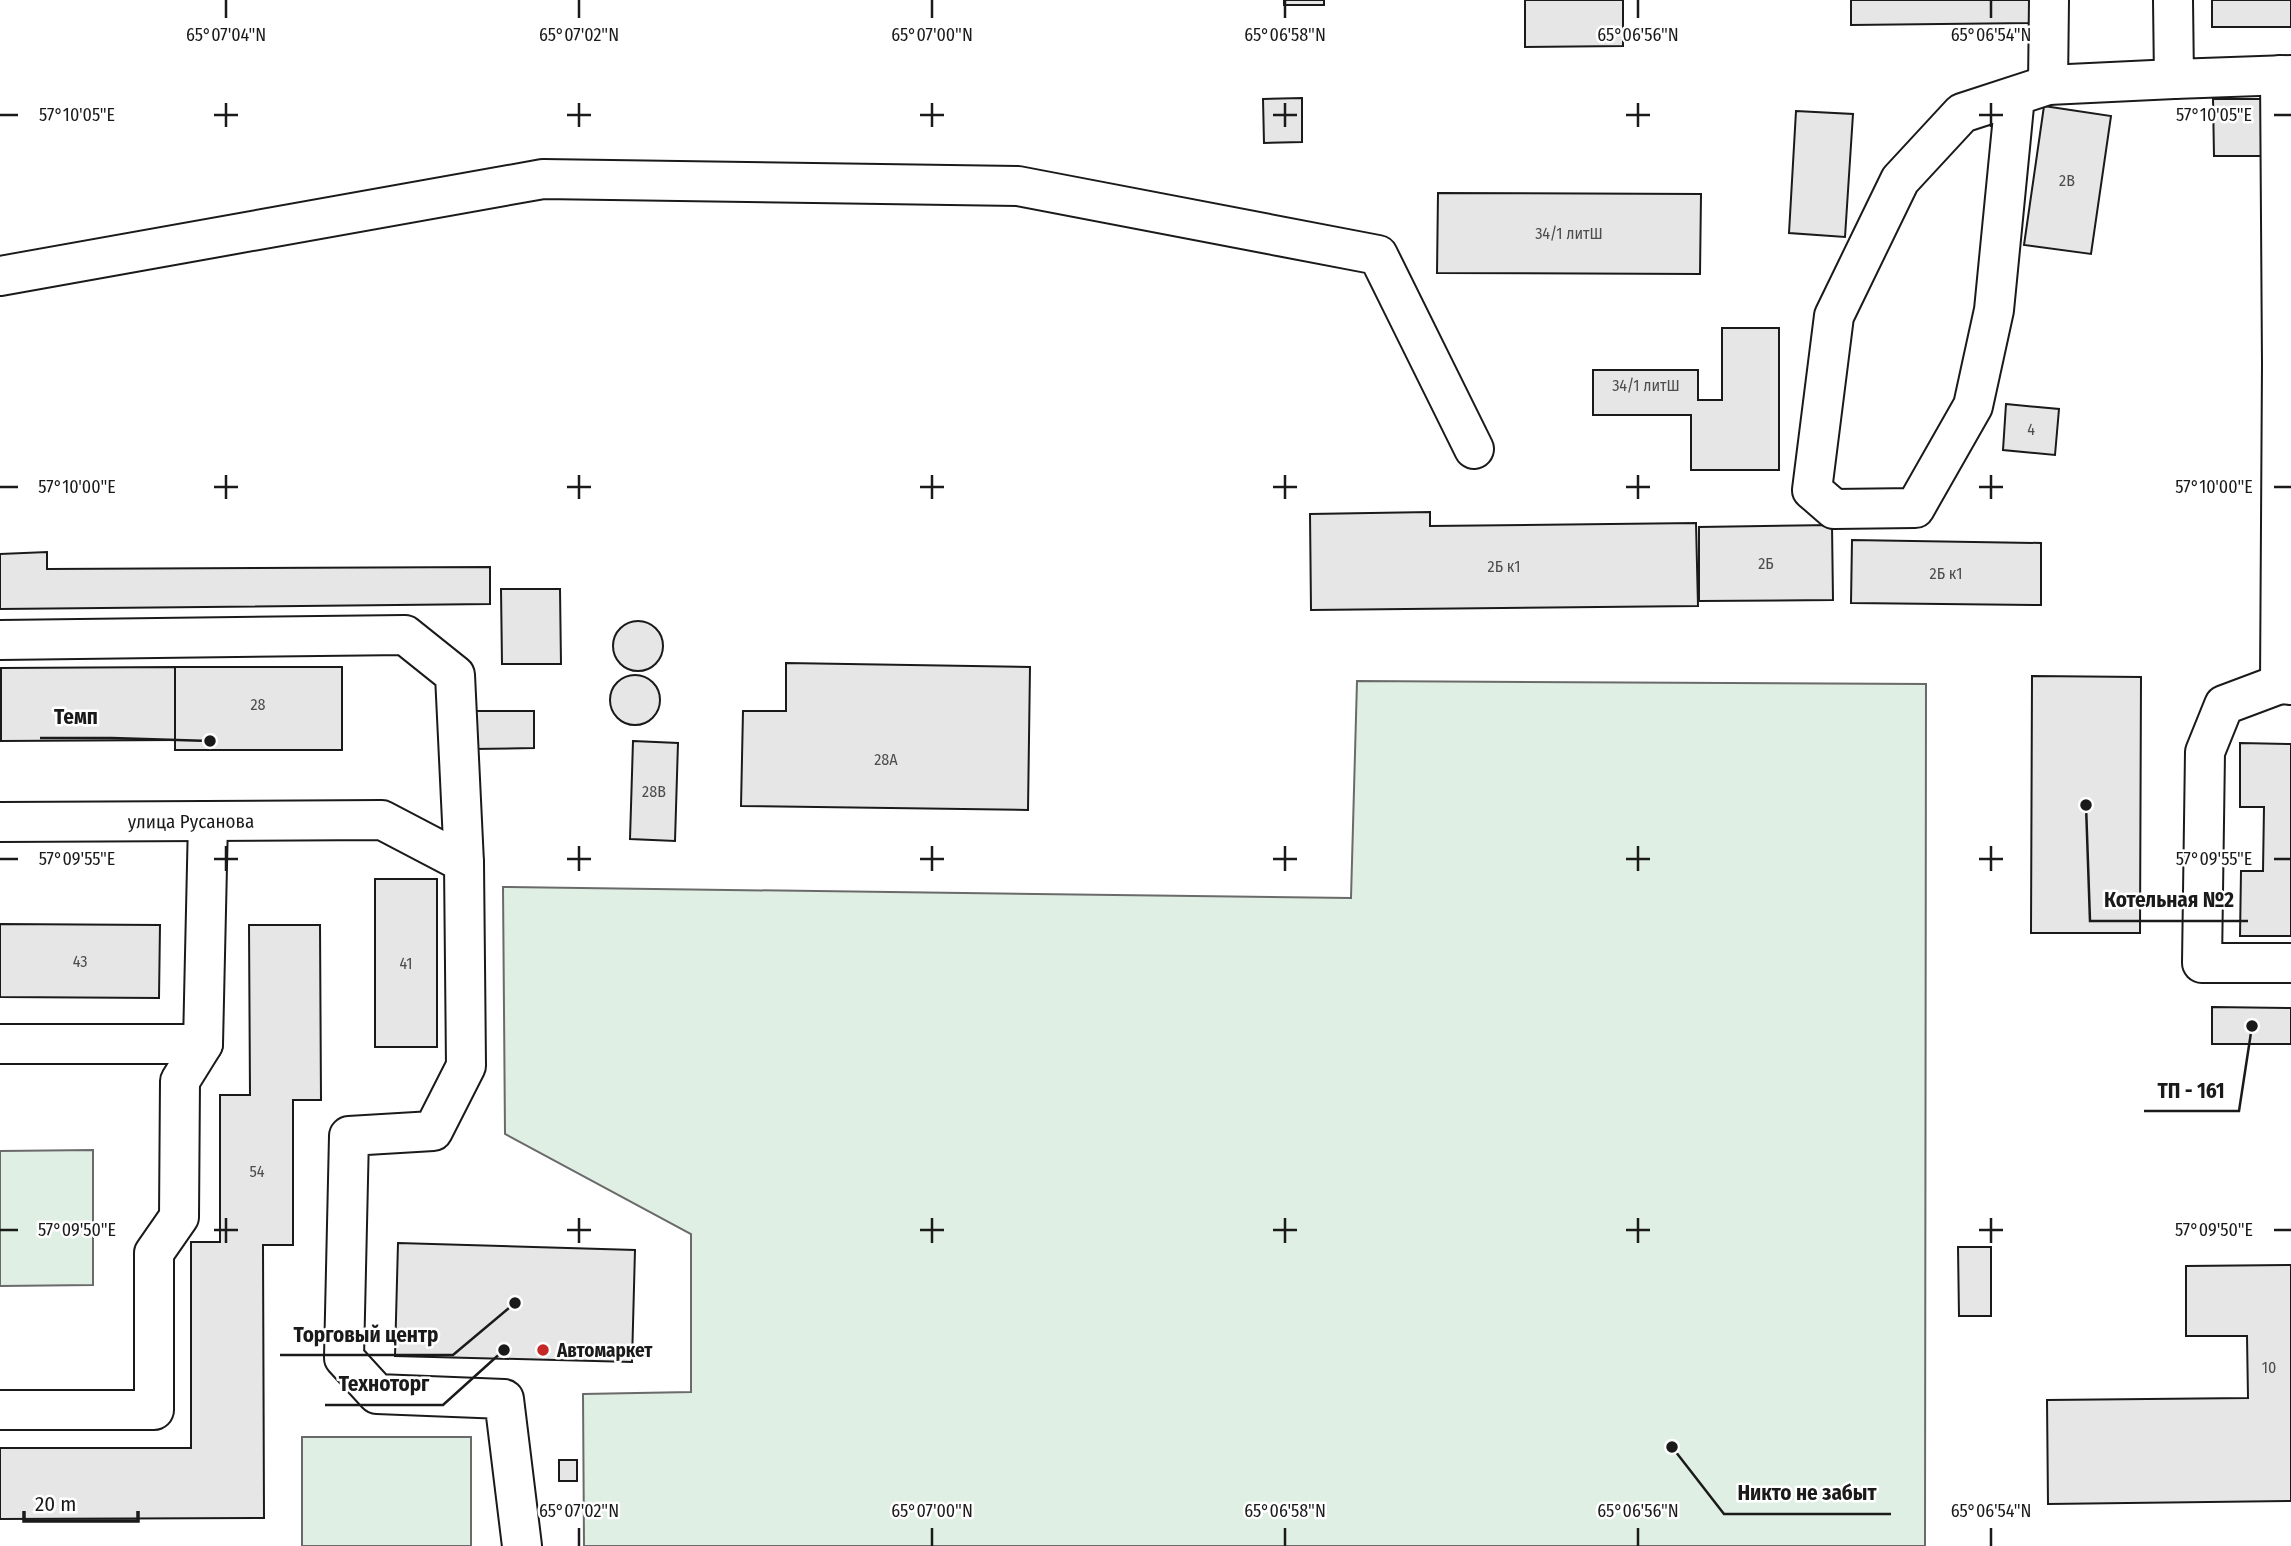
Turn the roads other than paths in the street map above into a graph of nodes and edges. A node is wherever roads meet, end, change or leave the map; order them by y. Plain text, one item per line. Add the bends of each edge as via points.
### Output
1 (2049, 0) edge
2 (2173, 0) edge
3 (2286, 75) edge
4 (2174, 79) junction
5 (2032, 90) junction
6 (0, 276) edge
7 (2286, 364) edge
8 (1474, 449) dead end
9 (0, 640) edge
10 (2286, 684) edge
11 (208, 821) junction
12 (0, 822) edge
13 (464, 863) junction
14 (2291, 963) edge
15 (0, 1044) edge
16 (203, 1044) junction
17 (0, 1410) edge
18 (522, 1546) edge

1 - 5 street
2 - 4 street
3 - 4 street
3 - 7 street
4 - 5 street
5 - 5 street via 1962,113 1900,180 1834,316 1812,490 1834,509 1915,508 1973,406
6 - 8 street via 542,179 1018,186 1378,255
7 - 10 street
9 - 13 street via 405,635 456,675
10 - 14 street via 2224,705 2205,752 2202,963
11 - 12 street, улица Русанова
11 - 13 street, улица Русанова via 382,820
11 - 16 street
13 - 18 street via 466,1066 433,1131 349,1136 344,1358 377,1394 504,1399
15 - 16 street
16 - 17 street via 180,1081 179,1217 154,1252 154,1410

